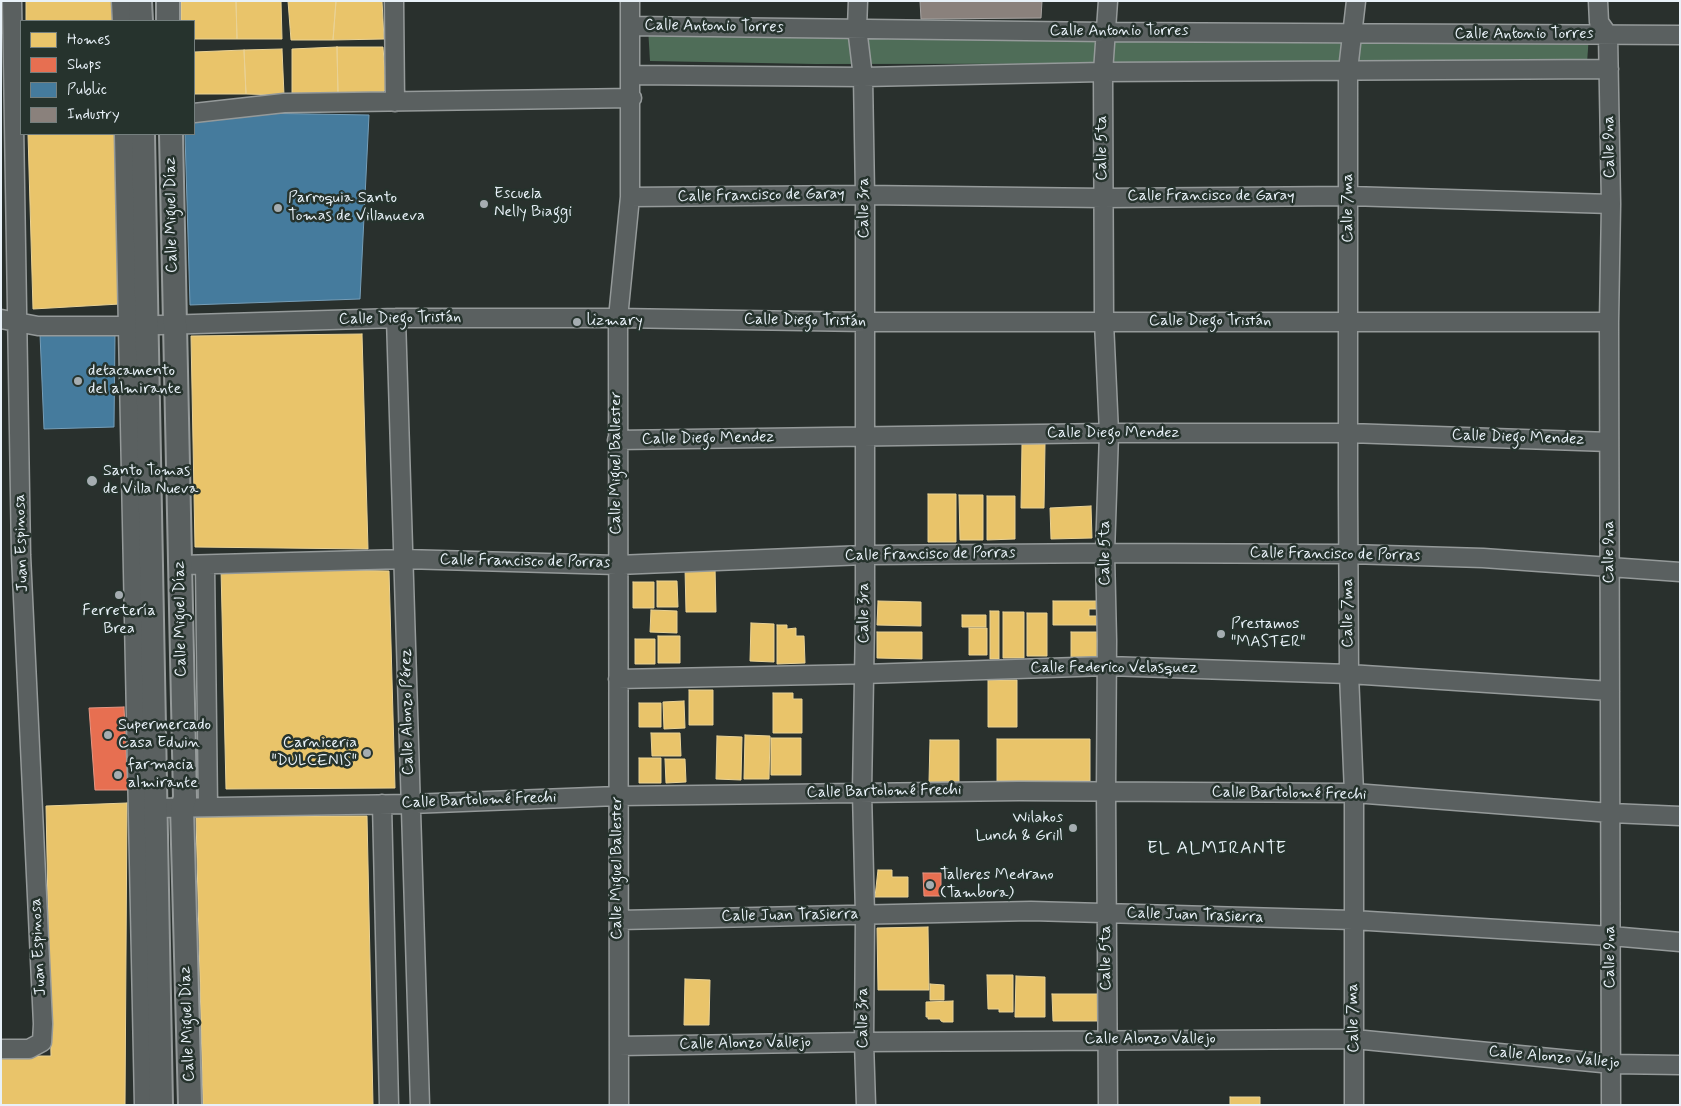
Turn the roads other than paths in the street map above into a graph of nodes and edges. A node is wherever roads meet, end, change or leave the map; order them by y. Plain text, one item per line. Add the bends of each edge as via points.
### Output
1 (12, 1) edge
2 (122, 1) edge
3 (140, 1) edge
4 (168, 1) edge
5 (394, 1) edge
6 (630, 1) edge
7 (858, 1) edge
8 (1108, 1) edge
9 (1356, 1) edge
10 (1598, 1) edge
11 (122, 20) edge
12 (141, 20) edge
13 (168, 20) edge
14 (631, 26) junction
15 (857, 28) junction
16 (1105, 32) junction
17 (1353, 33) junction
18 (1608, 35) junction
19 (1680, 35) edge
20 (1609, 69) junction
21 (1348, 70) junction
22 (1103, 72) junction
23 (632, 75) junction
24 (863, 77) junction
25 (632, 98) junction
26 (395, 102) junction
27 (195, 113) edge
28 (124, 135) edge
29 (143, 135) edge
30 (171, 135) edge
31 (865, 195) junction
32 (1349, 196) junction
33 (630, 197) junction
34 (1103, 198) junction
35 (1611, 204) junction
36 (396, 318) junction
37 (618, 318) junction
38 (10, 320) edge
39 (865, 322) junction
40 (1104, 322) junction
41 (1349, 322) junction
42 (1609, 322) junction
43 (174, 325) junction
44 (137, 326) junction
45 (1108, 433) junction
46 (1349, 433) junction
47 (865, 436) junction
48 (617, 440) junction
49 (1609, 442) junction
50 (1105, 553) junction
51 (1349, 554) junction
52 (865, 555) junction
53 (404, 559) junction
54 (617, 564) junction
55 (180, 565) junction
56 (205, 565) junction
57 (1610, 568) junction
58 (1680, 572) edge
59 (1107, 666) junction
60 (864, 674) junction
61 (1349, 674) junction
62 (618, 679) junction
63 (1610, 691) junction
64 (862, 792) junction
65 (1106, 792) junction
66 (1354, 793) junction
67 (618, 796) junction
68 (382, 804) junction
69 (410, 804) junction
70 (182, 807) junction
71 (208, 807) junction
72 (156, 808) junction
73 (1611, 813) junction
74 (1680, 816) edge
75 (865, 914) junction
76 (1107, 914) junction
77 (619, 920) junction
78 (1354, 920) junction
79 (1611, 936) junction
80 (1680, 942) edge
81 (1354, 1038) junction
82 (1107, 1040) junction
83 (864, 1042) junction
84 (619, 1046) junction
85 (1, 1049) edge
86 (1612, 1064) junction
87 (1680, 1065) edge
88 (144, 1105) edge
89 (161, 1105) edge
90 (190, 1105) edge
91 (390, 1105) edge
92 (420, 1105) edge
93 (619, 1105) edge
94 (866, 1105) edge
95 (1108, 1105) edge
96 (1354, 1105) edge
97 (1611, 1105) edge

1 - 38 street, Juan Espinosa
2 - 11 street
3 - 12 street
4 - 13 street
5 - 26 street
6 - 14 street, Calle Miguel Ballester
7 - 15 street, Calle 3ra
8 - 16 street, Calle 5ta
9 - 17 street, Calle 7ma
10 - 18 street, Calle 9na via 1599,22
14 - 15 street, Calle Antonio Torres
14 - 23 street, Calle Miguel Ballester
15 - 16 street, Calle Antonio Torres
15 - 24 street, Calle 3ra
16 - 17 street, Calle Antonio Torres
16 - 22 street, Calle 5ta
17 - 18 street, Calle Antonio Torres
17 - 21 street, Calle 7ma
18 - 19 street, Calle Antonio Torres
18 - 20 street, Calle 9na
20 - 21 street
20 - 35 street, Calle 9na
21 - 22 street
21 - 32 street, Calle 7ma
22 - 24 street
22 - 34 street, Calle 5ta
23 - 24 street
23 - 25 street, Calle Miguel Ballester
24 - 31 street, Calle 3ra
25 - 26 street
25 - 33 street, Calle Miguel Ballester
26 - 27 street via 284,103
28 - 44 street, Calle Miguel Díaz
29 - 44 street, Calle Miguel Díaz
30 - 43 street, Calle Miguel Díaz
31 - 33 street, Calle Francisco de Garay
31 - 34 street, Calle Francisco de Garay
31 - 39 street, Calle 3ra
32 - 34 street, Calle Francisco de Garay
32 - 35 street, Calle Francisco de Garay
32 - 41 street, Calle 7ma
33 - 37 street, Calle Miguel Ballester
34 - 40 street, Calle 5ta
35 - 42 street, Calle 9na
36 - 37 street, Calle Diego Tristán
36 - 43 street, Calle Diego Tristán
36 - 53 street, Calle Alonzo Pérez
37 - 39 street, Calle Diego Tristán
37 - 48 street, Calle Miguel Ballester
38 - 44 street, Calle Diego Tristán via 38,326
38 - 85 street, Juan Espinosa via 43,1024 42,1042 28,1049
39 - 40 street, Calle Diego Tristán
39 - 47 street, Calle 3ra
40 - 41 street, Calle Diego Tristán
40 - 45 street, Calle 5ta
41 - 42 street, Calle Diego Tristán
41 - 46 street, Calle 7ma
42 - 49 street, Calle 9na
43 - 44 street, Calle Diego Tristán
43 - 55 street, Calle Miguel Díaz
44 - 72 street, Calle Miguel Díaz
44 - 88 street, Calle Miguel Díaz
45 - 46 street, Calle Diego Mendez
45 - 47 street, Calle Diego Mendez
45 - 50 street, Calle 5ta
46 - 49 street, Calle Diego Mendez
46 - 51 street, Calle 7ma
47 - 48 street, Calle Diego Mendez
47 - 52 street, Calle 3ra
48 - 54 street, Calle Miguel Ballester
49 - 57 street, Calle 9na
50 - 51 street, Calle Francisco de Porras
50 - 52 street, Calle Francisco de Porras
50 - 59 street, Calle 5ta
51 - 57 street, Calle Francisco de Porras via 1484,558
51 - 61 street, Calle 7ma
52 - 54 street, Calle Francisco de Porras
52 - 60 street, Calle 3ra
53 - 54 street, Calle Francisco de Porras
53 - 56 street, Calle Francisco de Porras
53 - 69 street, Calle Alonzo Pérez
54 - 62 street, Calle Miguel Ballester
55 - 56 street, Calle Francisco de Porras
55 - 70 street, Calle Miguel Díaz
56 - 71 street
57 - 58 street, Calle Francisco de Porras
57 - 63 street, Calle 9na
59 - 60 street, Calle Federico Velasquez
59 - 61 street, Calle Federico Velasquez
59 - 65 street, Calle 5ta
60 - 62 street, Calle Federico Velasquez
60 - 64 street, Calle 3ra
61 - 63 street, Calle Federico Velasquez
61 - 66 street, Calle 7ma
62 - 67 street, Calle Miguel Ballester
63 - 73 street, Calle 9na
64 - 65 street, Calle Bartolomé Frechi
64 - 67 street, Calle Bartolomé Frechi
64 - 75 street, Calle 3ra
65 - 66 street, Calle Bartolomé Frechi
65 - 76 street, Calle 5ta
66 - 73 street, Calle Bartolomé Frechi
66 - 78 street, Calle 7ma
67 - 69 street, Calle Bartolomé Frechi
67 - 77 street, Calle Miguel Ballester
68 - 69 street, Calle Bartolomé Frechi
68 - 71 street, Calle Bartolomé Frechi
68 - 91 street
69 - 92 street, Calle Alonzo Pérez
70 - 71 street, Calle Bartolomé Frechi
70 - 72 street, Calle Bartolomé Frechi
70 - 90 street, Calle Miguel Díaz
72 - 89 street, Calle Miguel Díaz
73 - 74 street, Calle Bartolomé Frechi
73 - 79 street, Calle 9na
75 - 76 street, Calle Juan Trasierra via 1031,911
75 - 77 street, Calle Juan Trasierra
75 - 83 street, Calle 3ra
76 - 78 street, Calle Juan Trasierra
76 - 82 street, Calle 5ta
77 - 84 street, Calle Miguel Ballester
78 - 79 street, Calle Juan Trasierra
78 - 81 street, Calle 7ma
79 - 80 street, Calle Juan Trasierra
79 - 86 street, Calle 9na
81 - 82 street, Calle Alonzo Vallejo
81 - 86 street, Calle Alonzo Vallejo
81 - 96 street, Calle 7ma
82 - 83 street, Calle Alonzo Vallejo
82 - 95 street, Calle 5ta
83 - 84 street, Calle Alonzo Vallejo
83 - 94 street, Calle 3ra
84 - 93 street, Calle Miguel Ballester
86 - 87 street, Calle Alonzo Vallejo
86 - 97 street, Calle 9na

